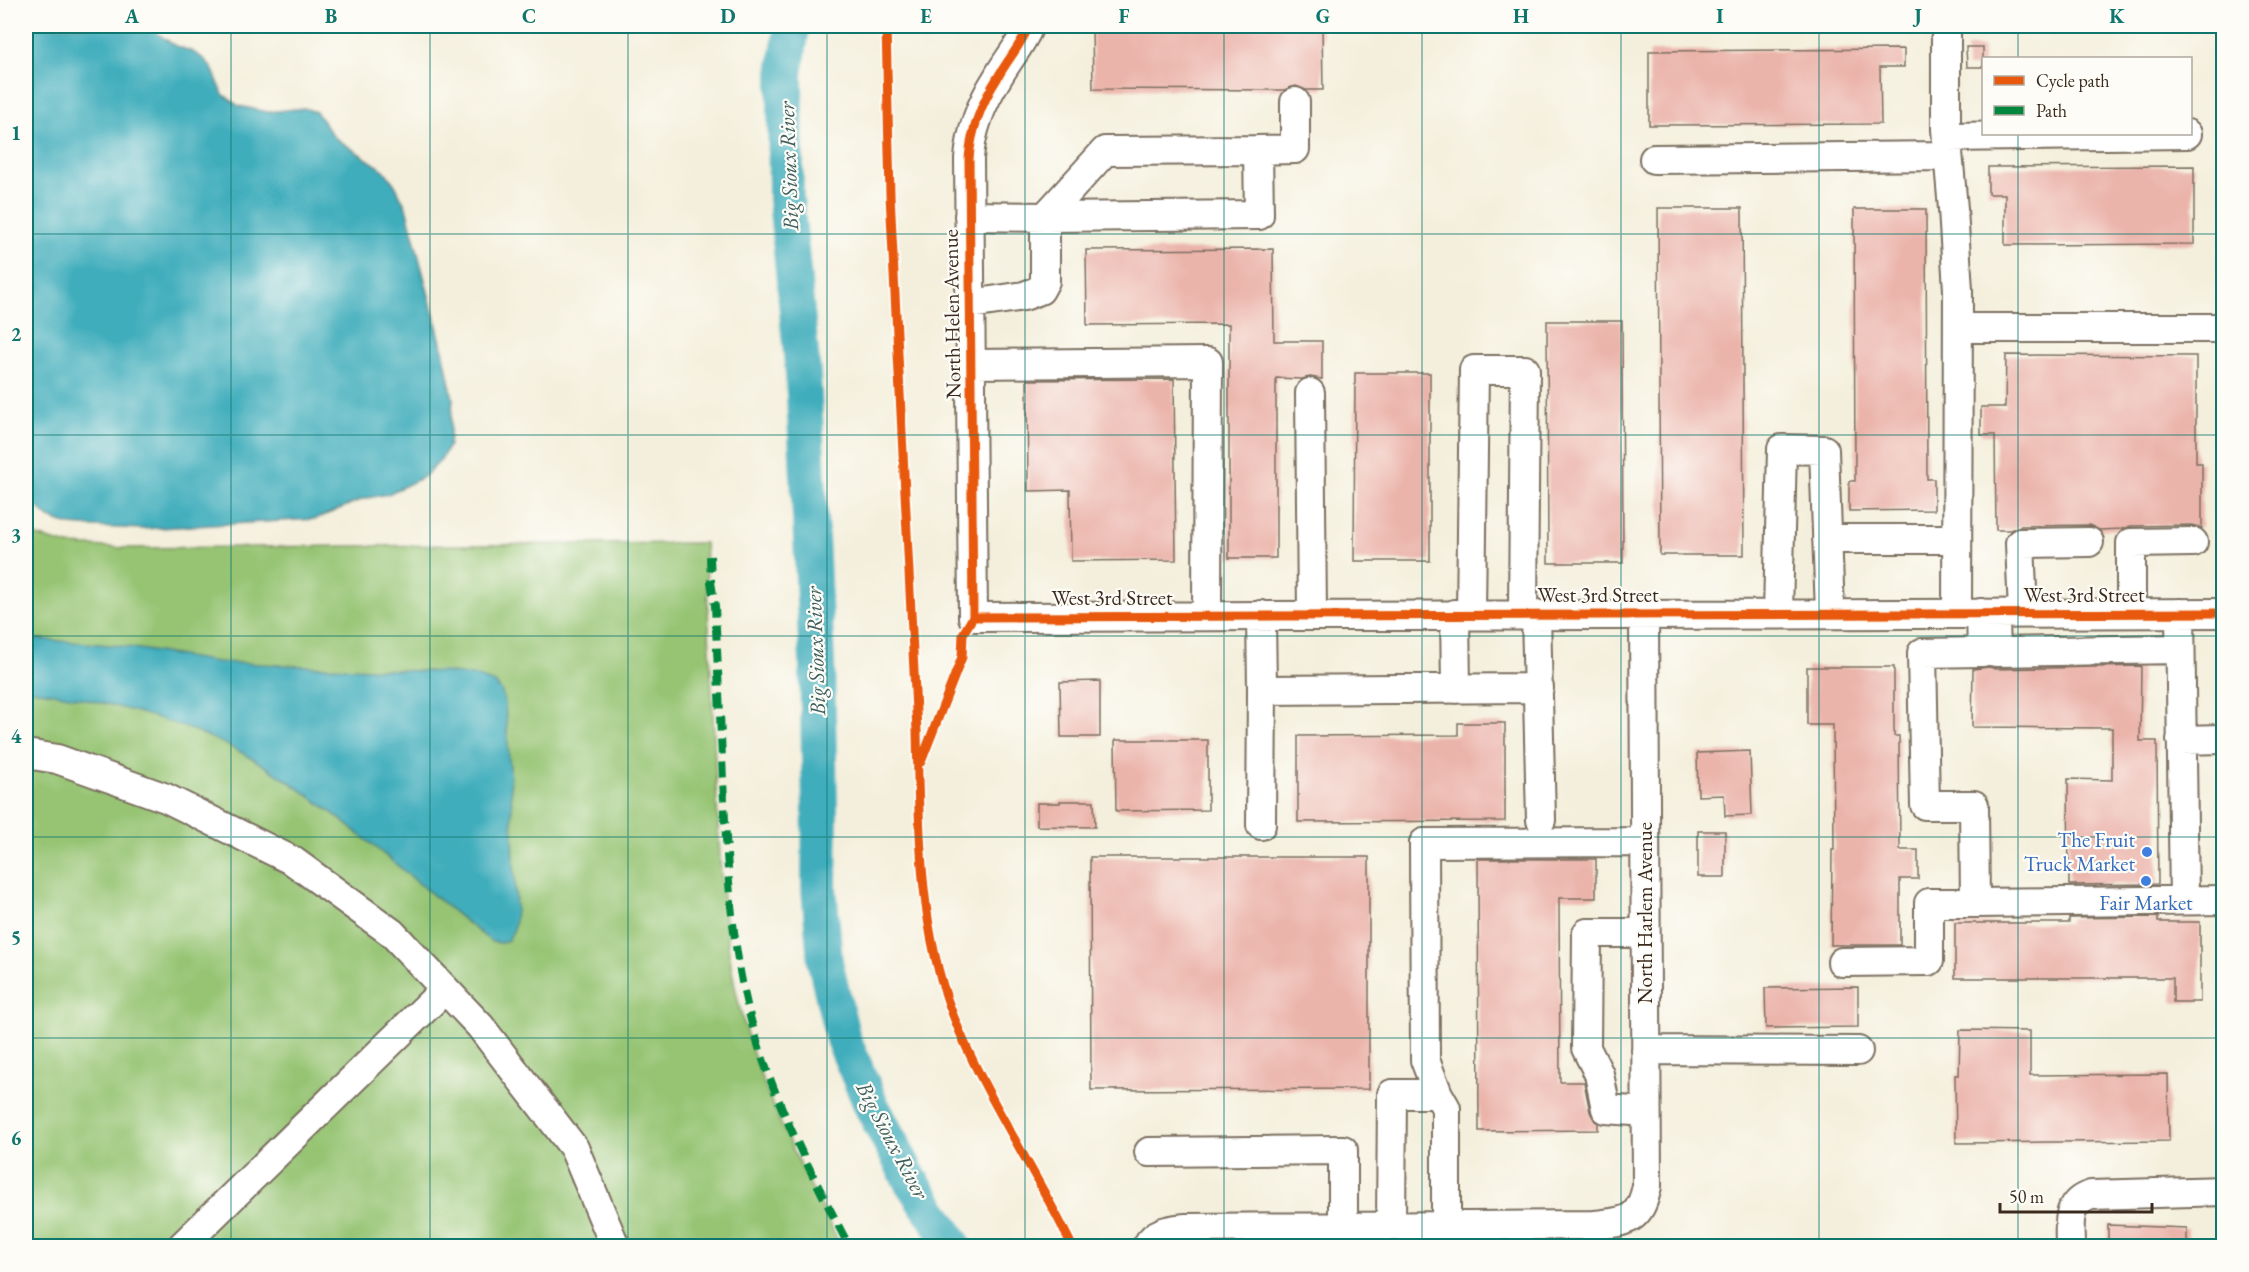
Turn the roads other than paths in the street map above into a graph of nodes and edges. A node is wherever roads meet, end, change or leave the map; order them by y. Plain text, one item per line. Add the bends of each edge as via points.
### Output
1 (1029, 26) edge
2 (1946, 26) edge
3 (1295, 102) dead end
4 (2167, 135) edge
5 (1947, 146) junction
6 (1258, 150) junction
7 (1654, 159) dead end
8 (969, 216) junction
9 (1046, 217) junction
10 (970, 304) junction
11 (2223, 327) edge
12 (1958, 328) junction
13 (971, 364) junction
14 (1310, 393) dead end
15 (1827, 539) junction
16 (1957, 539) junction
17 (2089, 542) dead end
18 (2193, 542) dead end
19 (1644, 613) junction
20 (1778, 613) junction
21 (1830, 613) junction
22 (1989, 613) junction
23 (2061, 613) junction
24 (2131, 613) junction
25 (2180, 613) junction
26 (2223, 613) edge
27 (1463, 614) junction
28 (1529, 614) junction
29 (1207, 615) junction
30 (1261, 615) junction
31 (1311, 615) junction
32 (973, 617) joint
33 (2180, 648) junction
34 (2063, 651) junction
35 (1539, 688) junction
36 (1456, 689) junction
37 (1262, 690) junction
38 (2223, 739) edge
39 (2181, 740) junction
40 (26, 754) edge
41 (1541, 820) dead end
42 (1261, 825) dead end
43 (1645, 842) junction
44 (2184, 900) junction
45 (2223, 900) edge
46 (1975, 903) junction
47 (1645, 933) junction
48 (1842, 962) dead end
49 (445, 989) junction
50 (1646, 1050) junction
51 (1858, 1051) dead end
52 (1438, 1094) junction
53 (1646, 1112) junction
54 (1149, 1152) dead end
55 (2223, 1191) edge
56 (1391, 1226) junction
57 (1446, 1226) junction
58 (1343, 1227) junction
59 (1149, 1243) edge
60 (182, 1246) edge
61 (615, 1246) edge
62 (2070, 1246) edge

1 - 8 street, North Helen Avenue via 992,87 970,138
2 - 5 street
3 - 6 street via 1295,148
4 - 5 street
5 - 7 street
5 - 12 street
6 - 9 street via 1105,151
6 - 9 street via 1259,215
8 - 9 street
8 - 10 street, North Helen Avenue
9 - 10 street via 1045,281 1040,290
10 - 13 street, North Helen Avenue
11 - 12 street
12 - 16 street
13 - 29 street via 1208,362
13 - 32 street, North Helen Avenue
14 - 31 street
15 - 16 street
15 - 20 street via 1824,450 1782,449
15 - 21 street
16 - 22 street
17 - 22 street via 2020,543
18 - 24 street via 2131,543
19 - 20 street, West 3rd Street
19 - 28 street, West 3rd Street
19 - 43 street, North Harlem Avenue
20 - 21 street, West 3rd Street
21 - 22 street, West 3rd Street
22 - 23 street, West 3rd Street
22 - 34 street via 1996,652
22 - 46 street via 1982,652 1922,653 1925,805 1974,805
23 - 24 street, West 3rd Street
23 - 34 street
24 - 25 street, West 3rd Street
25 - 26 street, West 3rd Street
25 - 33 street
27 - 28 street, West 3rd Street
27 - 28 street via 1474,370 1525,370
27 - 31 street, West 3rd Street
27 - 36 street
28 - 35 street
29 - 30 street, West 3rd Street
29 - 32 street, West 3rd Street
30 - 31 street, West 3rd Street
30 - 37 street
33 - 34 street
33 - 39 street
35 - 36 street
35 - 41 street
36 - 37 street
37 - 42 street
38 - 39 street
39 - 44 street
40 - 49 street via 57,759 166,798 293,861 392,933
43 - 47 street, North Harlem Avenue
43 - 52 street via 1424,843 1425,1060
44 - 45 street
44 - 46 street
46 - 48 street via 1929,903 1929,961
47 - 50 street, North Harlem Avenue
47 - 53 street via 1587,933 1586,1048 1599,1074 1606,1109
49 - 60 street
49 - 61 street via 480,1026 574,1149
50 - 51 street
50 - 53 street, North Harlem Avenue
52 - 56 street via 1392,1094
52 - 57 street via 1446,1108
53 - 57 street, North Harlem Avenue via 1647,1186 1639,1211 1629,1220
54 - 58 street via 1343,1150
55 - 62 street via 2080,1199 2070,1217
56 - 57 street
56 - 58 street
58 - 59 street via 1186,1228 1159,1233

